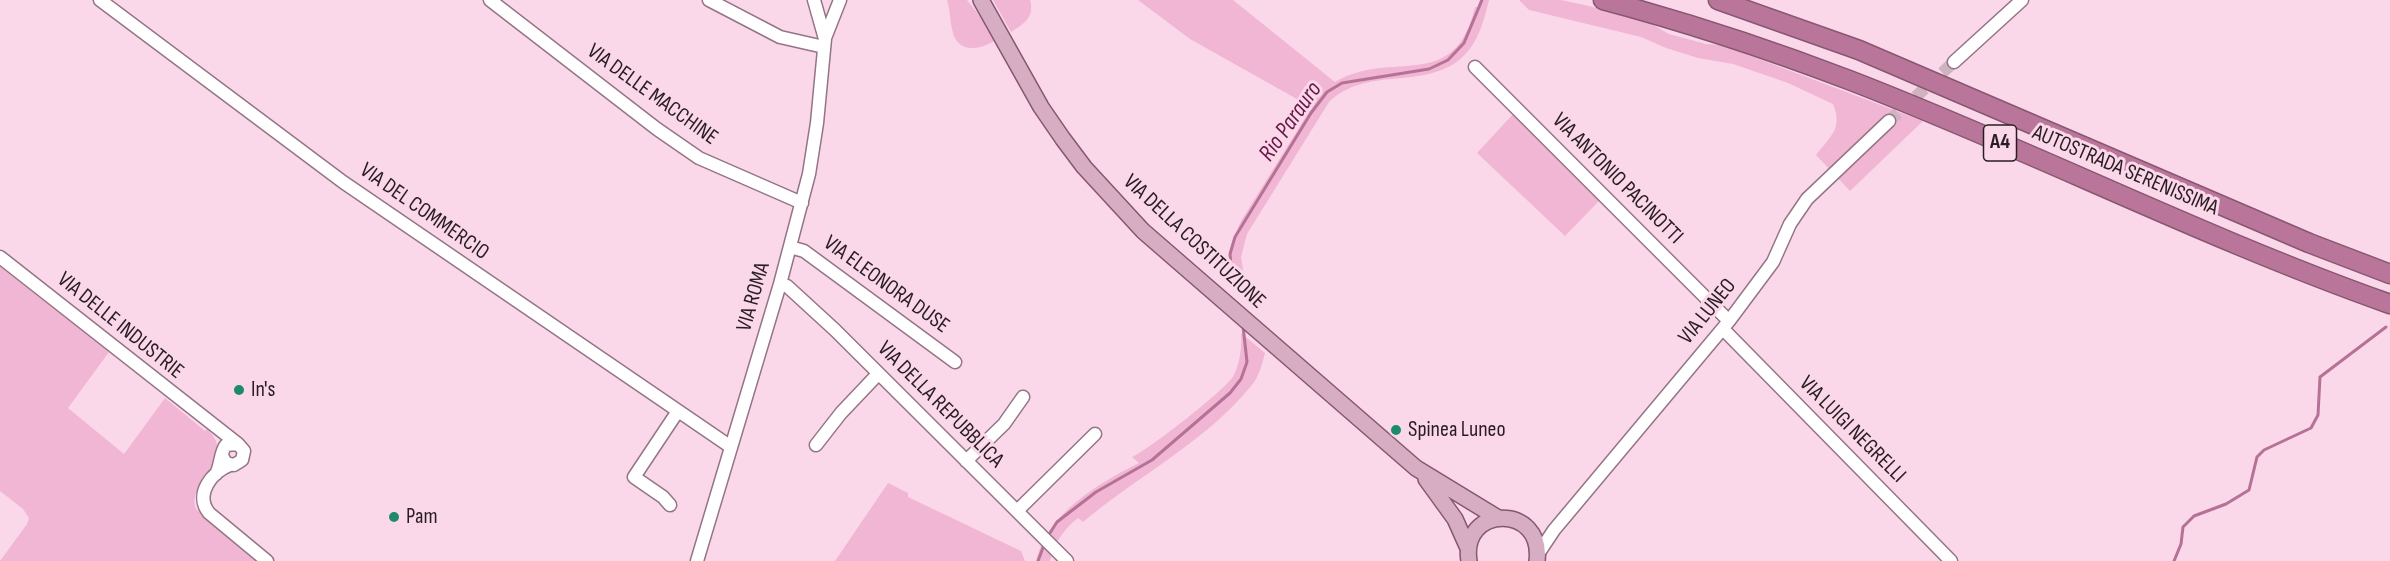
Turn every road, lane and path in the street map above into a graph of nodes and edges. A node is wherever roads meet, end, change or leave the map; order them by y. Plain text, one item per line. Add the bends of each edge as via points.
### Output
1 (100, 0) edge
2 (490, 0) edge
3 (709, 0) edge
4 (814, 0) edge
5 (840, 0) edge
6 (1603, 0) edge
7 (1718, 0) edge
8 (2022, 0) edge
9 (981, 4) edge
10 (825, 43) junction
11 (1954, 62) tunnel mouth
12 (1475, 67) dead end
13 (1889, 121) tunnel mouth
14 (802, 203) junction
15 (790, 247) junction
16 (0, 257) edge
17 (2390, 274) edge
18 (780, 284) junction
19 (2390, 304) edge
20 (1726, 325) junction
21 (955, 362) dead end
22 (878, 374) junction
23 (1023, 397) dead end
24 (678, 411) junction
25 (214, 428) junction
26 (1095, 434) dead end
27 (238, 444) junction
28 (816, 445) dead end
29 (731, 447) junction
30 (225, 458) junction
31 (966, 461) junction
32 (1416, 468) junction
33 (670, 505) dead end
34 (1017, 511) junction
35 (1498, 518) junction
36 (1527, 528) junction
37 (1554, 530) junction
38 (1468, 554) edge
39 (1537, 557) edge
40 (267, 561) edge
41 (697, 561) edge
42 (1067, 561) edge
43 (1951, 561) edge

1 - 24 street, VIA DEL COMMERCIO via 343,182
2 - 14 street, VIA DELLE MACCHINE via 699,158
3 - 10 street via 780,37
4 - 10 street
5 - 10 street
6 - 19 highway, AUTOSTRADA SERENISSIMA / A4 via 1713,31 1849,80 2251,250
7 - 17 highway, AUTOSTRADA SERENISSIMA / A4 via 1859,50 2299,239
8 - 11 street
9 - 32 main road, VIA DELLA COSTITUZIONE via 1052,123 1112,199 1177,262
10 - 14 street, VIA ROMA via 814,149
12 - 20 street, VIA ANTONIO PACINOTTI
13 - 20 street, VIA LUNEO via 1807,199 1790,224 1772,264
14 - 15 street, VIA ROMA
15 - 18 street, VIA ROMA
15 - 21 street, VIA ELEONORA DUSE via 804,251
16 - 25 street, VIA DELLE INDUSTRIE
18 - 22 street, VIA DELLA REPUBBLICA via 835,330
18 - 29 street, VIA ROMA
20 - 37 street, VIA LUNEO
20 - 43 street, VIA LUIGI NEGRELLI
22 - 28 street
22 - 31 street, VIA DELLA REPUBBLICA
23 - 31 street via 1004,424
24 - 29 street, VIA DEL COMMERCIO
24 - 33 street via 634,477
25 - 27 street, VIA DELLE INDUSTRIE
25 - 30 street
26 - 34 street
27 - 30 street via 226,445
27 - 30 street via 244,456 238,464
29 - 41 street, VIA ROMA
30 - 40 street via 203,491 205,509
31 - 34 street, VIA DELLA REPUBBLICA
32 - 35 main road, VIA DELLA COSTITUZIONE
32 - 38 main road, VIA DELLA COSTITUZIONE via 1455,519
34 - 42 street, VIA DELLA REPUBBLICA
35 - 36 main road, VIA DELLA COSTITUZIONE via 1509,518
35 - 38 main road via 1478,528 1471,537
36 - 37 street
36 - 39 main road via 1535,540
37 - 39 street, VIA LUNEO

